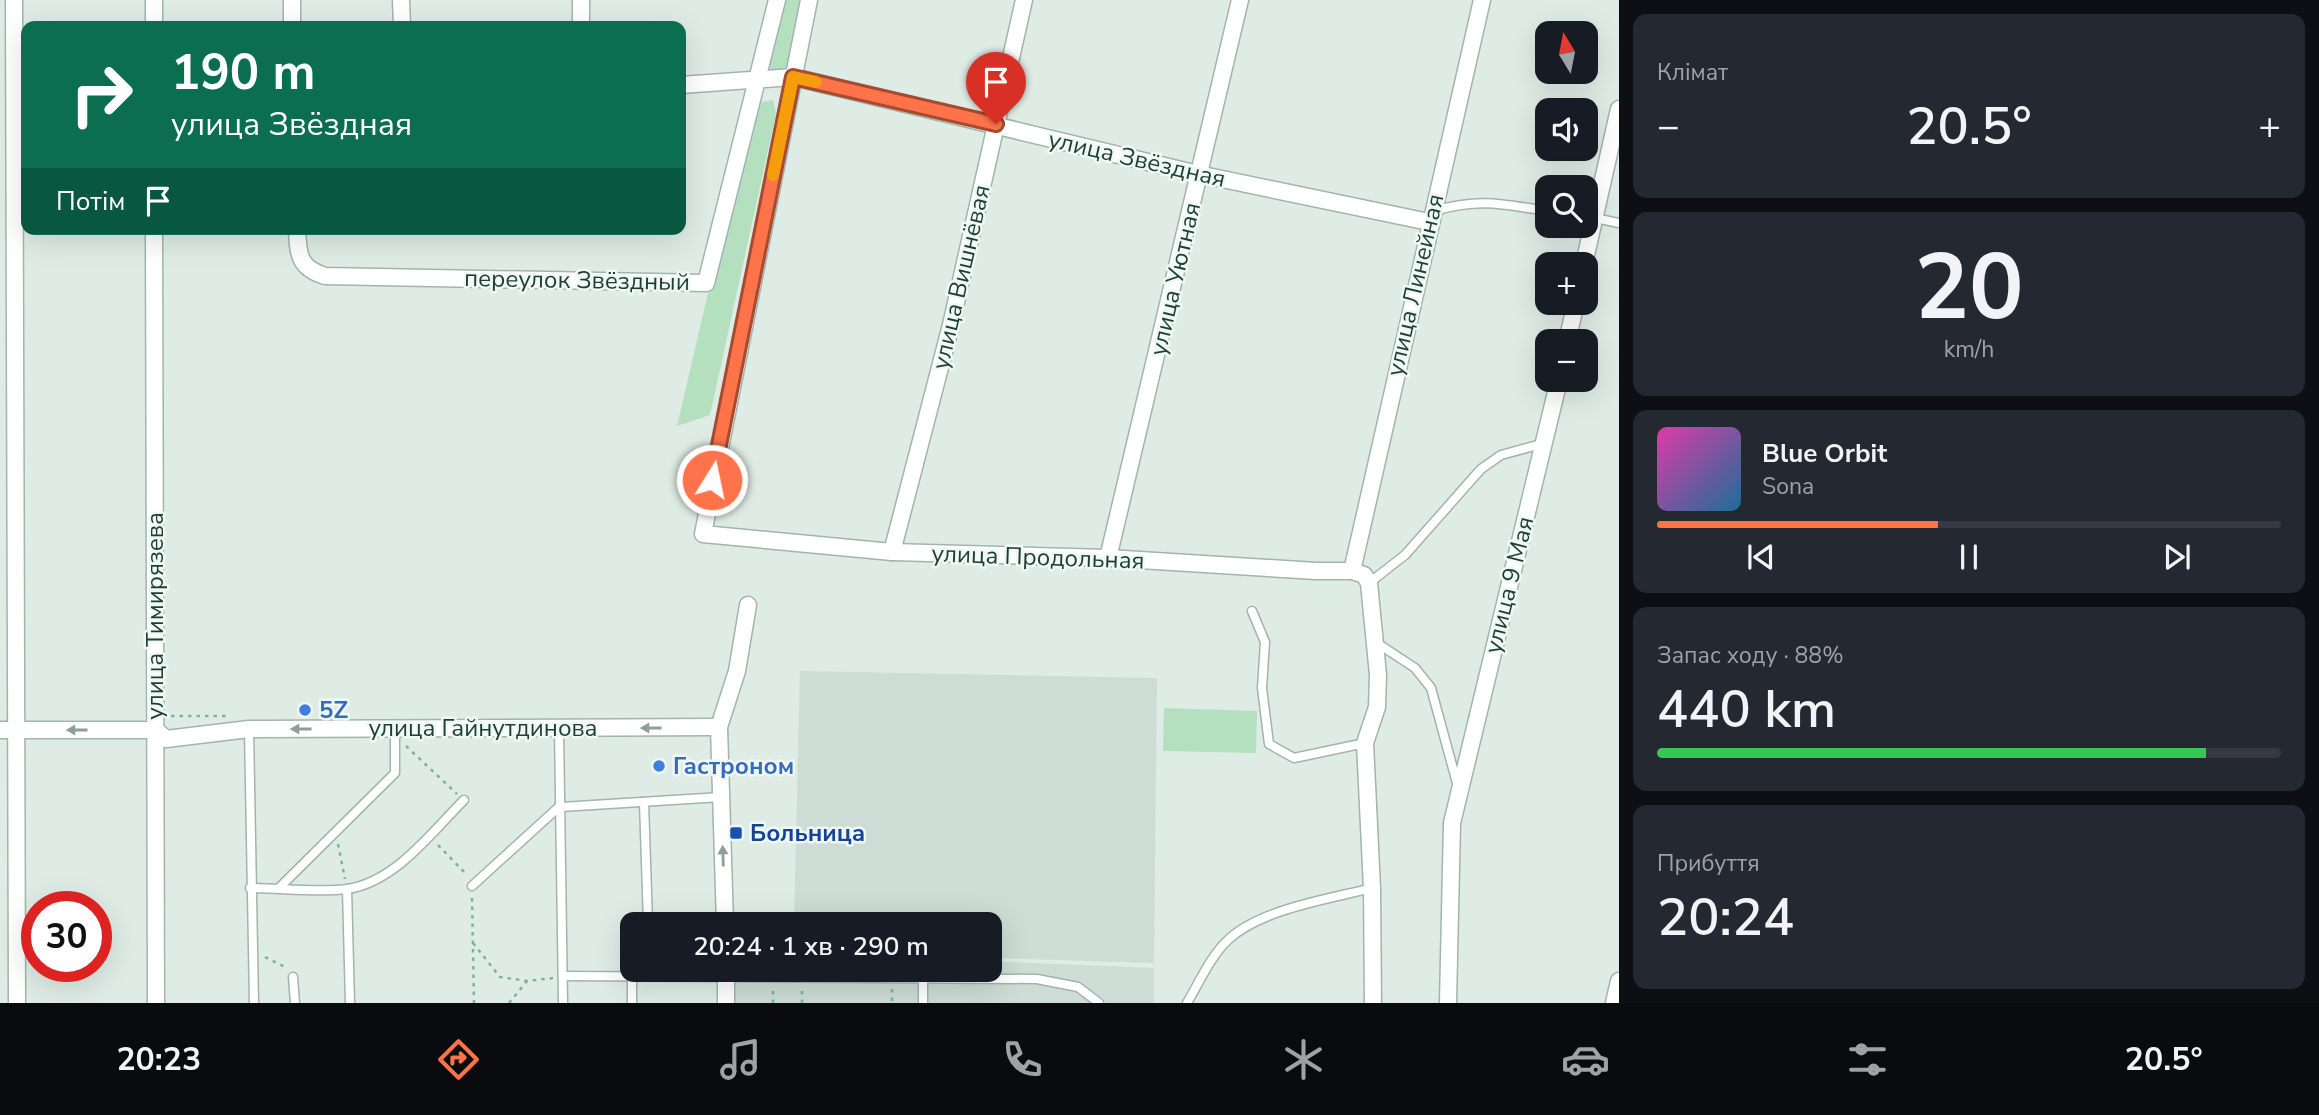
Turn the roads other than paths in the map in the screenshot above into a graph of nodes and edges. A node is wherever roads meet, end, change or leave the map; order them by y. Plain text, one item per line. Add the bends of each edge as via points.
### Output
1 (14, 0) edge
2 (154, 0) edge
3 (292, 0) edge
4 (401, 0) edge
5 (581, 0) edge
6 (777, 0) edge
7 (809, 0) edge
8 (1024, 0) edge
9 (1240, 0) edge
10 (1482, 0) edge
11 (154, 21) edge
12 (292, 21) edge
13 (402, 21) edge
14 (581, 21) edge
15 (793, 77) junction
16 (758, 81) junction
17 (686, 85) edge
18 (14, 97) edge
19 (1619, 109) edge
20 (996, 124) junction
21 (1198, 174) junction
22 (1598, 187) edge
23 (1535, 209) edge
24 (1430, 217) junction
25 (1598, 219) edge
26 (1619, 223) edge
27 (154, 235) edge
28 (297, 235) edge
29 (1556, 392) edge
30 (1545, 443) junction
31 (892, 552) junction
32 (1108, 558) junction
33 (1352, 570) junction
34 (1369, 583) junction
35 (748, 605) dead end
36 (1252, 611) dead end
37 (1377, 643) junction
38 (720, 724) junction
39 (559, 728) junction
40 (249, 729) junction
41 (7, 730) edge
42 (156, 730) junction
43 (395, 733) junction
44 (1365, 743) junction
45 (1458, 790) junction
46 (721, 797) junction
47 (464, 800) road end
48 (644, 802) junction
49 (561, 806) junction
50 (472, 886) road end
51 (250, 888) junction
52 (279, 888) junction
53 (1372, 888) junction
54 (347, 889) junction
55 (648, 912) edge
56 (725, 912) edge
57 (620, 975) edge
58 (564, 976) junction
59 (293, 977) road end
60 (1002, 979) edge
61 (1619, 981) edge
62 (632, 982) edge
63 (726, 982) edge
64 (923, 982) edge
65 (17, 1003) edge
66 (156, 1003) edge
67 (254, 1003) edge
68 (295, 1003) edge
69 (351, 1003) edge
70 (563, 1003) edge
71 (632, 1003) edge
72 (726, 1003) edge
73 (923, 1003) edge
74 (1099, 1003) edge
75 (1187, 1003) edge
76 (1373, 1003) edge
77 (1448, 1003) edge
78 (1614, 1003) edge

1 - 18 street
2 - 11 street
3 - 12 street
4 - 13 street
5 - 14 street
6 - 16 street
7 - 15 street
8 - 20 street, улица Вишнёвая
9 - 21 street, улица Уютная
10 - 24 street, улица Линейная
15 - 16 street, улица Звёздная
15 - 20 street, улица Звёздная
15 - 31 street, улица Продольная via 703,534
16 - 17 street, улица Звёздная
16 - 28 street, переулок Звёздный via 706,283 325,276 300,262
18 - 41 street
19 - 22 street
20 - 21 street, улица Звёздная
20 - 31 street, улица Вишнёвая via 951,325
21 - 24 street, улица Звёздная
21 - 32 street, улица Уютная
23 - 24 lane via 1465,202
24 - 33 street, улица Линейная
25 - 26 lane
27 - 42 street, улица Тимирязева
29 - 30 street, улица 9 Мая
30 - 34 lane via 1501,455 1481,469 1405,555
30 - 45 street, улица 9 Мая
31 - 32 street, улица Продольная
32 - 33 street, улица Продольная
33 - 34 street
34 - 37 street
35 - 38 street via 737,671
36 - 44 lane via 1265,642 1262,688 1269,744 1294,758
37 - 44 street via 1377,707
37 - 45 lane via 1415,668 1431,688
38 -> 39 street, улица Гайнутдинова
38 - 46 street
39 - 43 street, улица Гайнутдинова
39 - 49 lane
40 - 42 street, улица Гайнутдинова via 166,739
43 -> 40 street, улица Гайнутдинова
40 - 51 lane
42 -> 41 street, улица Гайнутдинова
41 - 65 street
42 - 66 street, улица Тимирязева
43 - 52 lane via 395,773
44 - 53 street
45 - 77 street, улица 9 Мая via 1452,823
46 - 48 lane
56 -> 46 street
47 - 54 lane via 388,873
48 - 49 lane
48 - 55 lane
49 - 50 lane
49 - 58 lane
51 - 52 lane
51 - 67 lane
52 - 54 lane
53 - 75 lane via 1245,926 1226,941
53 - 76 street
54 - 69 lane
57 - 58 lane
58 - 70 lane
59 - 68 lane
60 - 74 lane via 1060,982 1078,987
61 - 78 street
62 - 71 lane
63 - 72 street
64 - 73 lane

